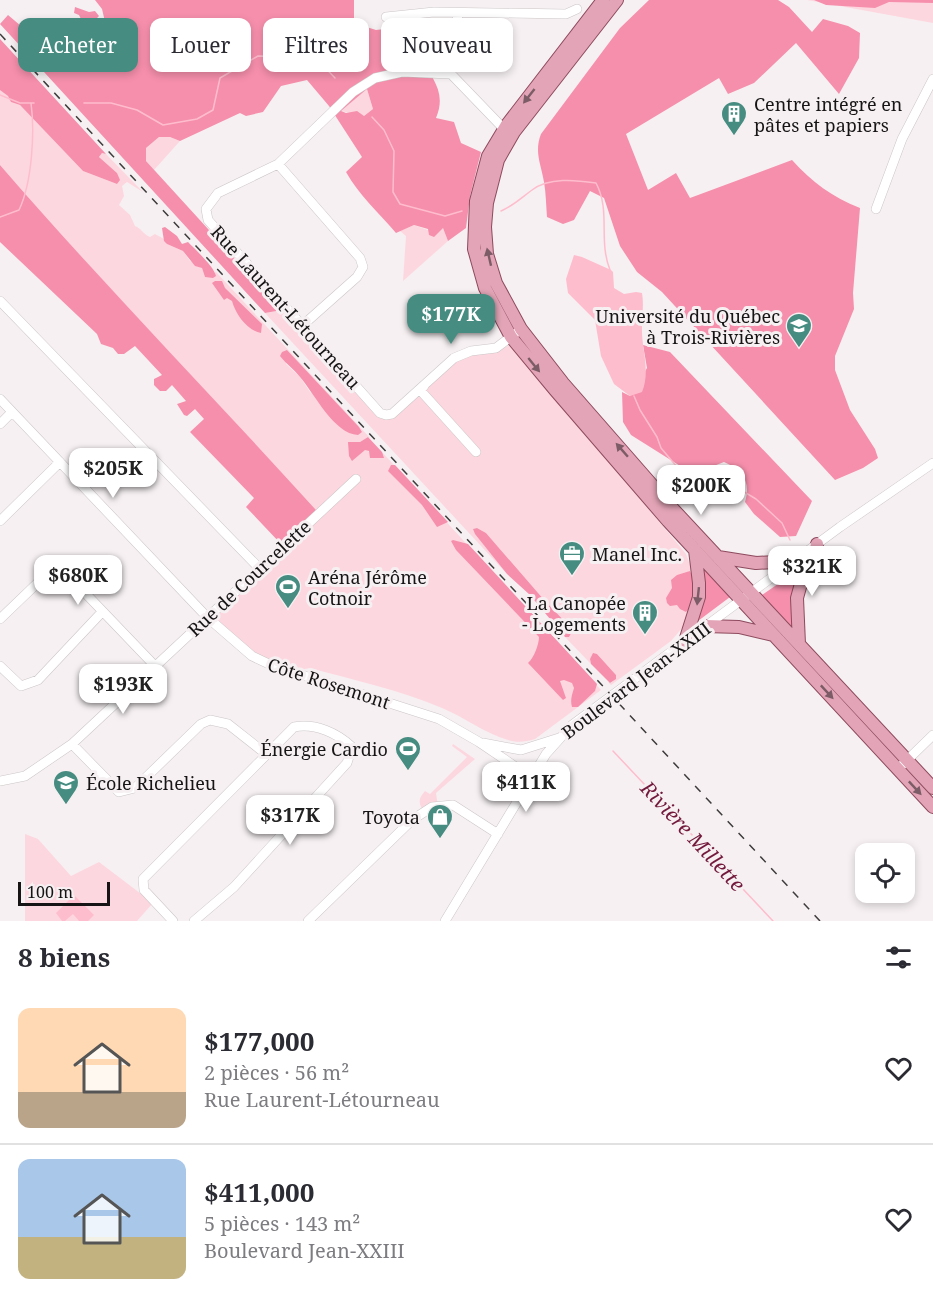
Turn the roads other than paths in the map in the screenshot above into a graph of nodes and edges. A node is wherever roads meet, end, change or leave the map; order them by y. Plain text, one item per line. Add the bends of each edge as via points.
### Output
1 (603, 0) edge
2 (617, 0) edge
3 (577, 9) dead end
4 (458, 13) junction
5 (386, 17) dead end
6 (451, 74) junction
7 (933, 79) edge
8 (504, 129) junction
9 (278, 164) junction
10 (876, 209) dead end
11 (0, 300) edge
12 (303, 326) junction
13 (516, 333) junction
14 (423, 387) junction
15 (0, 399) edge
16 (12, 412) junction
17 (0, 424) edge
18 (476, 452) dead end
19 (60, 462) junction
20 (933, 463) edge
21 (356, 478) dead end
22 (0, 521) edge
23 (817, 544) junction
24 (695, 550) junction
25 (718, 557) junction
26 (794, 561) junction
27 (260, 569) junction
28 (746, 597) junction
29 (102, 612) junction
30 (207, 617) junction
31 (0, 619) edge
32 (705, 626) junction
33 (773, 634) junction
34 (686, 641) junction
35 (799, 644) junction
36 (0, 666) edge
37 (155, 666) junction
38 (933, 735) edge
39 (559, 738) junction
40 (479, 742) junction
41 (72, 744) junction
42 (266, 754) junction
43 (902, 764) junction
44 (532, 778) junction
45 (0, 781) edge
46 (933, 788) edge
47 (933, 807) edge
48 (498, 834) junction
49 (173, 921) edge
50 (194, 921) edge
51 (308, 921) edge
52 (445, 921) edge

1 -> 8 main road
13 -> 2 main road via 487,254 487,203 498,160 514,132
3 - 4 street via 566,14
4 - 5 street
4 - 6 street
6 - 8 street
6 - 9 street, Rue Laurent-Létourneau via 402,72 375,78 353,92
7 - 10 street via 902,139
8 - 13 main road via 488,156 476,201 474,249 485,288
9 - 12 street via 360,258 363,267
9 - 12 street, Rue Laurent-Létourneau via 218,193 206,209 208,220
11 - 27 street
12 - 14 street, Rue Laurent-Létourneau via 380,413 392,414
13 - 14 street, Rue Laurent-Létourneau via 496,348 454,358
13 -> 24 main road via 562,399
25 -> 13 main road
14 - 18 street
15 - 16 street, Côte Rosemont
16 - 17 street
16 - 19 street, Côte Rosemont
19 - 22 street
19 - 30 street, Côte Rosemont
20 - 23 street, Boulevard Jean-XXIII
21 - 27 street, Rue de Courcelette
23 - 26 street, Boulevard Jean-XXIII
23 - 35 main road via 798,595
24 - 28 main road
24 -> 34 main road via 699,597
25 - 26 main road via 753,563
25 - 28 main road
26 - 28 street, Boulevard Jean-XXIII
27 - 30 street, Rue de Courcelette
28 - 32 street, Boulevard Jean-XXIII
28 - 33 main road
28 - 35 main road
29 - 31 street via 66,573 51,570
29 - 36 street via 38,680 21,686
29 - 37 street
30 - 37 street, Rue de Courcelette
30 - 40 street, Côte Rosemont via 252,656 271,665 439,719
32 - 33 main road
32 - 34 street, Boulevard Jean-XXIII
33 -> 43 main road
34 - 39 street, Boulevard Jean-XXIII
35 - 43 main road
37 - 41 street, Rue de Courcelette
38 - 43 street
39 - 40 street via 521,750
39 - 44 street, Boulevard Jean-XXIII
40 - 44 street, Côte Rosemont
41 - 42 street via 119,792 135,788 201,724 210,720 228,724
41 - 45 street, Rue de Courcelette via 25,776
42 - 49 street via 143,879 144,890
42 - 50 street via 294,727 306,725 339,735 352,747 347,763 234,887
43 - 46 main road
43 -> 47 main road
44 - 48 street, Boulevard Jean-XXIII
48 - 51 street via 453,805 432,807 412,820
48 - 52 street, Boulevard Jean-XXIII

